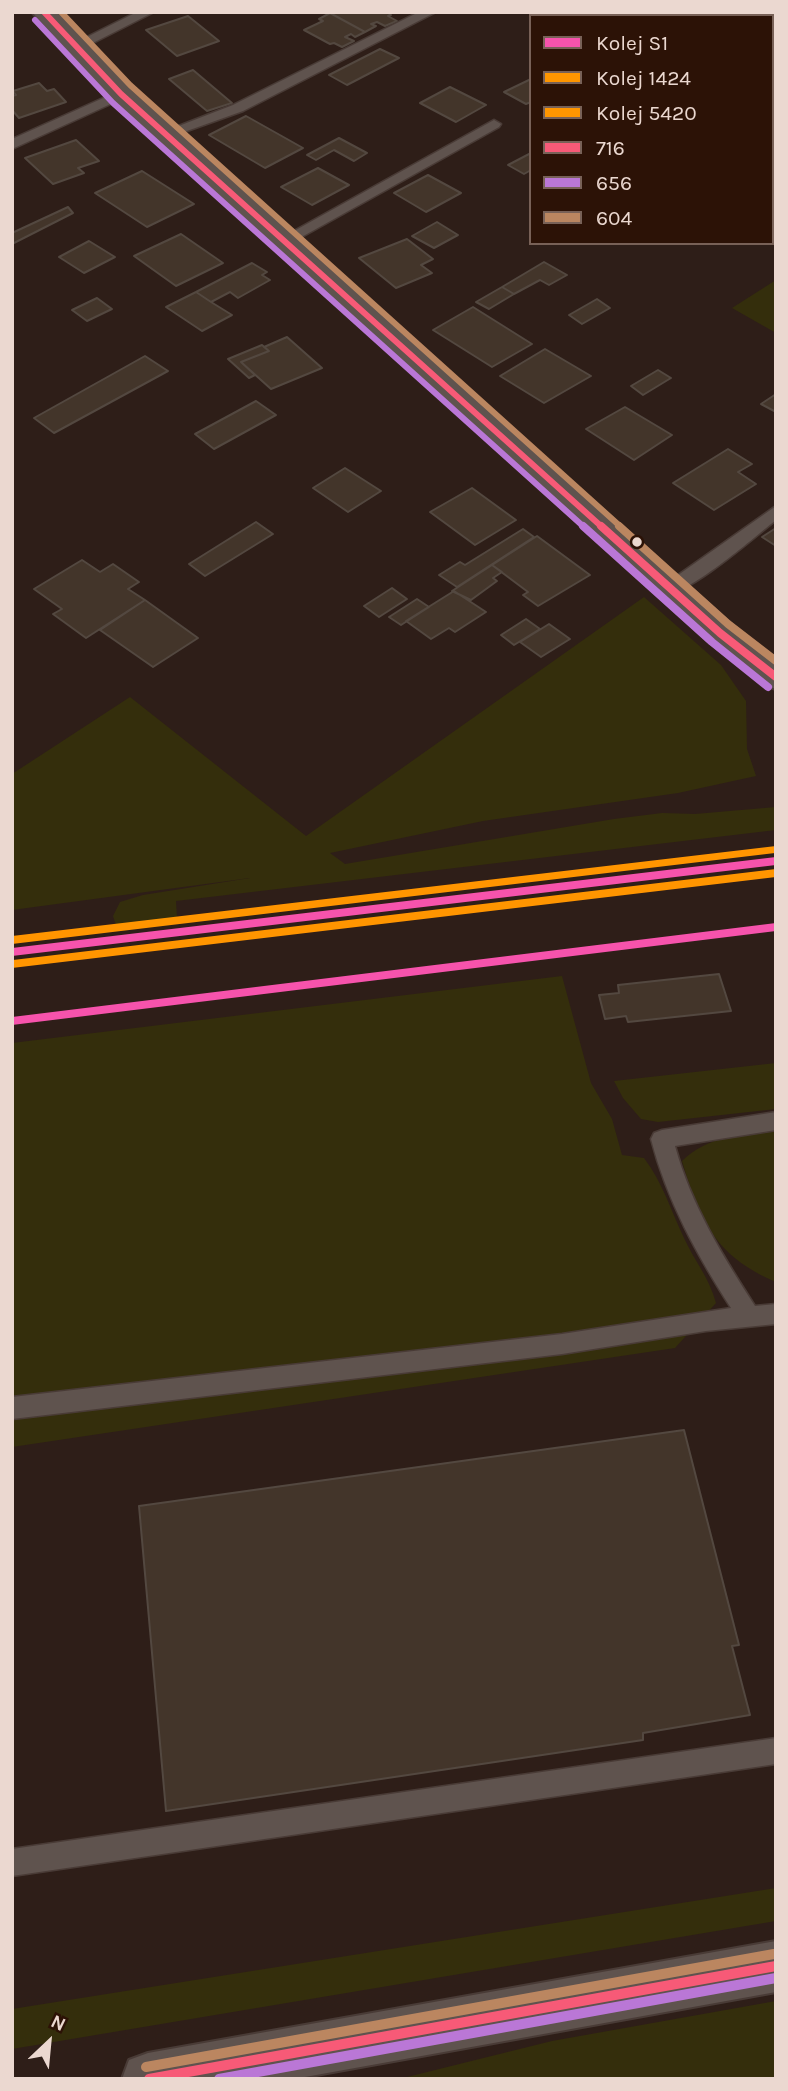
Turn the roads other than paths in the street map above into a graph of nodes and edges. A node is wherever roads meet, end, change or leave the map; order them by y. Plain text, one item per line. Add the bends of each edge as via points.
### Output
1 (44, 12) edge
2 (148, 12) edge
3 (430, 12) edge
4 (74, 47) junction
5 (121, 94) junction
6 (494, 124) dead end
7 (165, 134) junction
8 (12, 145) edge
9 (284, 241) junction
10 (776, 511) edge
11 (670, 589) junction
12 (776, 677) edge
13 (776, 1121) edge
14 (776, 1314) edge
15 (749, 1316) junction
16 (12, 1408) edge
17 (776, 1751) edge
18 (12, 1863) edge
19 (776, 1966) edge
20 (148, 2079) edge

1 - 4 street
2 - 4 lane
3 - 7 lane via 238,108
4 - 5 street
5 - 7 street
5 - 8 lane
6 - 9 lane
7 - 9 street
9 - 11 street
10 - 11 lane
11 - 12 street
13 - 15 lane via 662,1139 669,1171 689,1219
14 - 15 lane
15 - 16 lane via 562,1344
17 - 18 lane
19 - 20 street

